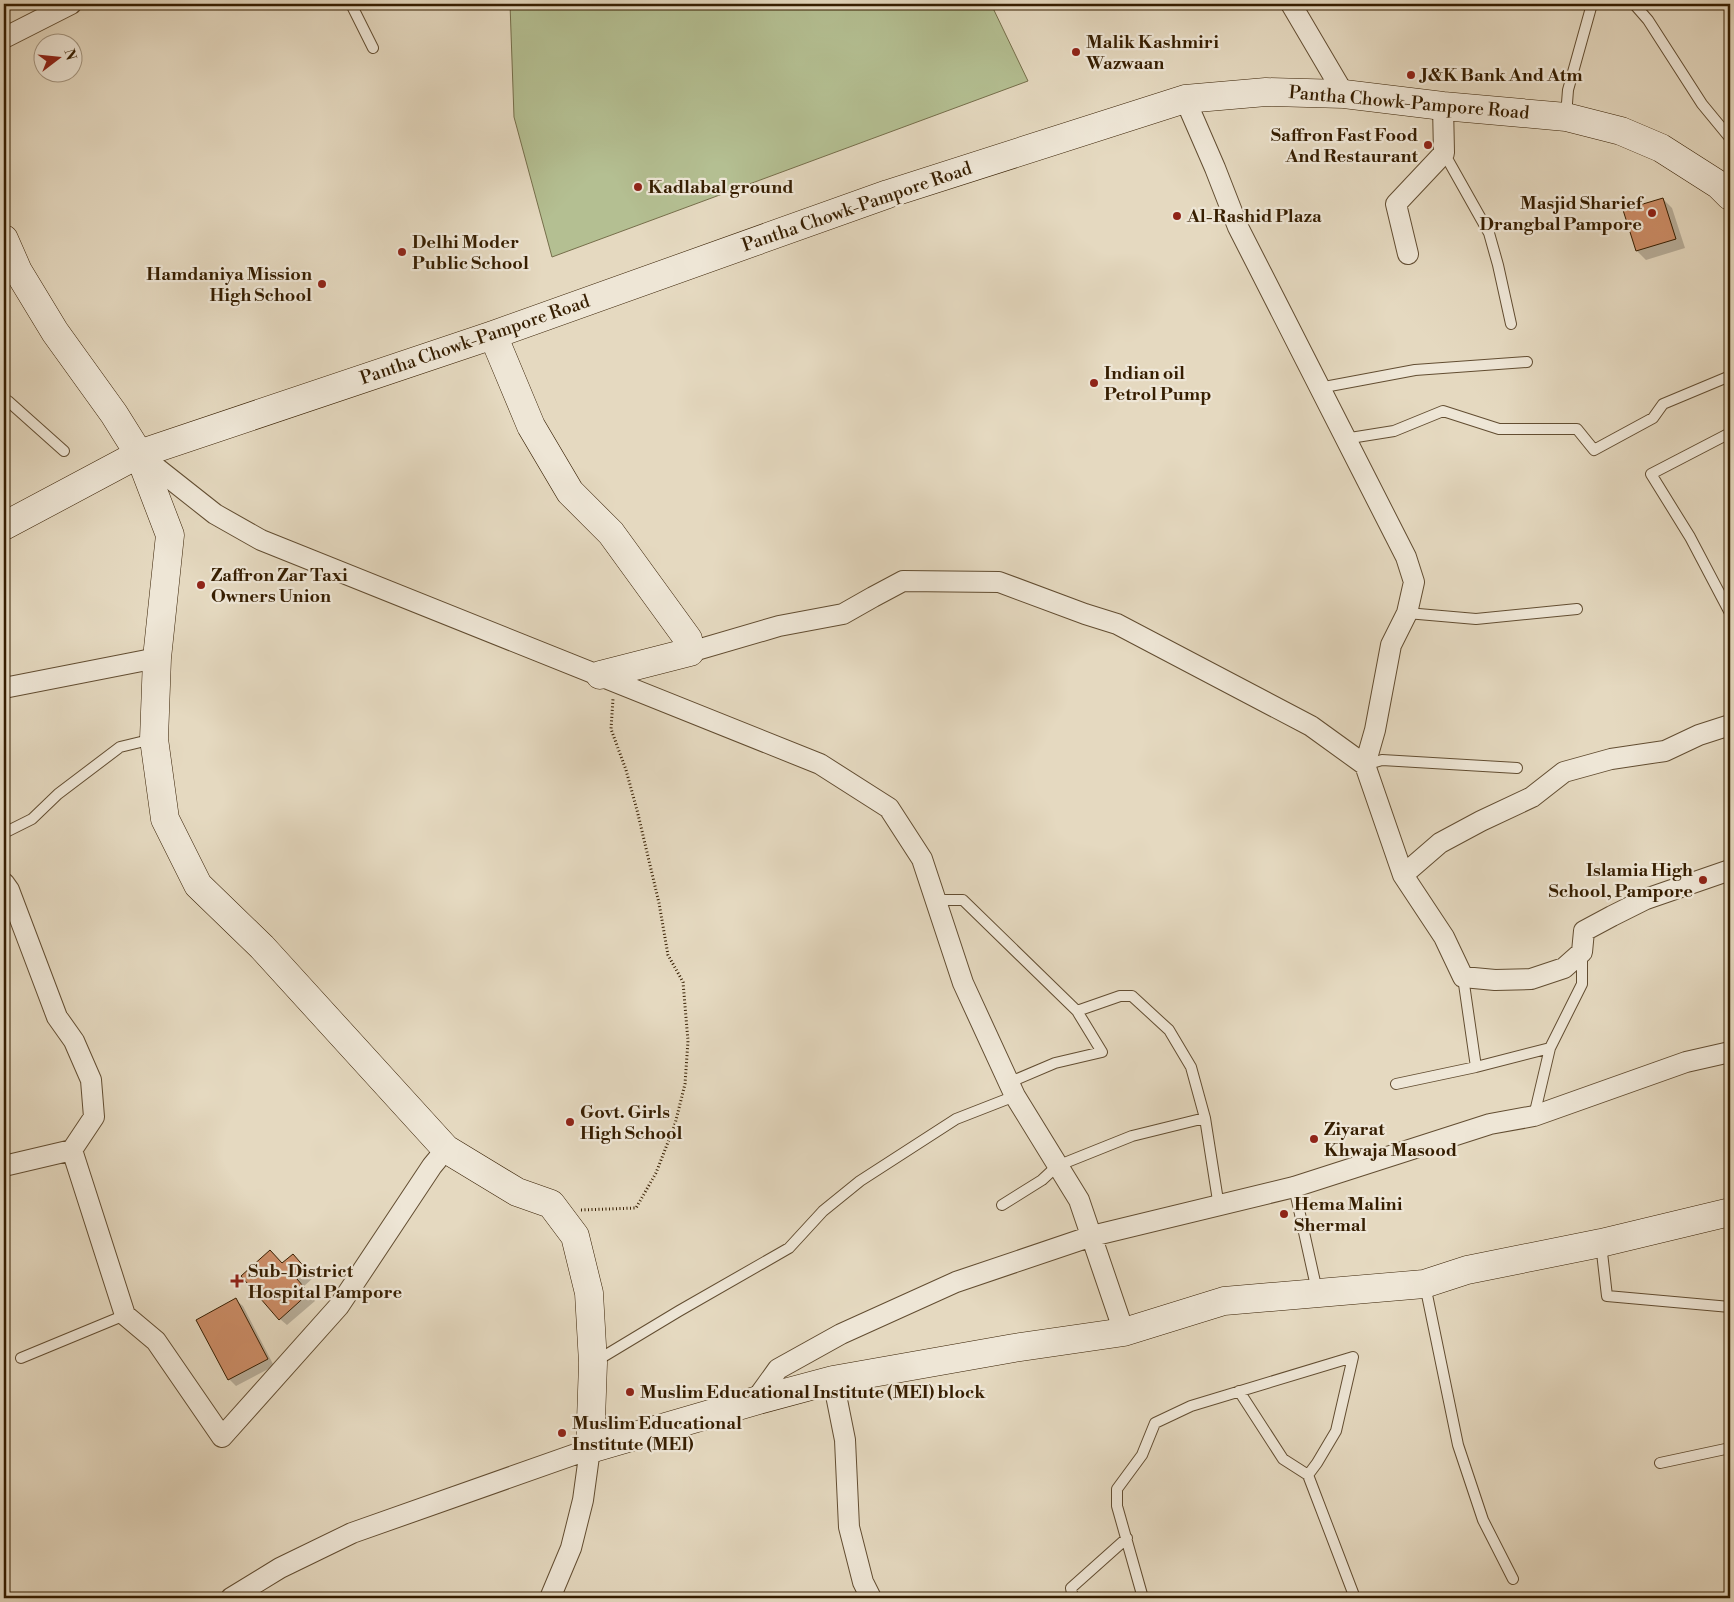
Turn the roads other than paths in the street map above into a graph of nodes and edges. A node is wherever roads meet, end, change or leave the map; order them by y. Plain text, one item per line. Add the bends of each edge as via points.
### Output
1 (71, 4) edge
2 (351, 4) edge
3 (1291, 4) edge
4 (1592, 4) edge
5 (1634, 4) edge
6 (4, 38) edge
7 (373, 48) dead end
8 (1344, 94) junction
9 (1185, 99) junction
10 (1443, 106) junction
11 (1566, 117) junction
12 (1730, 138) edge
13 (1444, 154) junction
14 (1730, 196) edge
15 (4, 239) edge
16 (1408, 254) dead end
17 (1511, 324) dead end
18 (494, 335) junction
19 (1527, 362) dead end
20 (1730, 376) edge
21 (1319, 388) junction
22 (4, 399) edge
23 (1730, 433) edge
24 (1344, 439) junction
25 (64, 451) dead end
26 (139, 454) junction
27 (4, 526) edge
28 (1577, 610) dead end
29 (1407, 613) junction
30 (1730, 613) edge
31 (690, 652) junction
32 (157, 658) junction
33 (607, 678) junction
34 (4, 688) edge
35 (1730, 725) edge
36 (154, 739) junction
37 (1365, 765) junction
38 (1517, 768) dead end
39 (4, 833) edge
40 (1730, 870) edge
41 (1403, 875) junction
42 (4, 883) edge
43 (935, 900) junction
44 (1582, 952) junction
45 (1463, 977) junction
46 (1077, 1010) junction
47 (1550, 1048) junction
48 (1730, 1052) edge
49 (1476, 1067) junction
50 (1396, 1084) dead end
51 (1012, 1089) junction
52 (1534, 1116) junction
53 (1205, 1118) junction
54 (446, 1149) junction
55 (72, 1150) junction
56 (4, 1166) edge
57 (1058, 1166) junction
58 (1294, 1187) junction
59 (1002, 1205) dead end
60 (1219, 1207) junction
61 (1730, 1212) edge
62 (1092, 1236) junction
63 (1601, 1243) junction
64 (1424, 1284) junction
65 (1317, 1293) junction
66 (1730, 1307) edge
67 (124, 1315) junction
68 (1124, 1332) junction
69 (21, 1358) dead end
70 (593, 1363) junction
71 (833, 1380) junction
72 (1239, 1391) junction
73 (755, 1401) junction
74 (1730, 1448) edge
75 (590, 1449) junction
76 (1660, 1463) dead end
77 (1308, 1475) junction
78 (1127, 1538) junction
79 (1513, 1579) dead end
80 (231, 1598) edge
81 (550, 1598) edge
82 (870, 1598) edge
83 (1073, 1598) edge
84 (1143, 1598) edge
85 (1355, 1598) edge

1 - 6 street
2 - 7 lane
3 - 8 street
4 - 11 lane via 1568,90
5 - 12 lane via 1648,20 1702,104
8 - 9 street, Pantha Chowk-Pampore Road via 1266,92
8 - 10 street, Pantha Chowk-Pampore Road
9 - 18 street, Pantha Chowk-Pampore Road via 888,194
9 - 21 street via 1238,227
10 - 11 street, Pantha Chowk-Pampore Road
10 - 13 street
11 - 14 street, Pantha Chowk-Pampore Road via 1622,131 1662,148 1719,185
13 - 16 street via 1396,204
13 - 17 lane via 1489,233
15 - 26 street via 18,271 55,332
18 - 26 street, Pantha Chowk-Pampore Road
18 - 31 street via 531,426 570,492 611,533 688,638
19 - 21 lane via 1415,370
20 - 24 lane via 1663,404 1652,418 1594,450 1577,429 1499,429 1443,411 1394,431
21 - 24 street
22 - 25 lane
23 - 30 lane via 1651,474 1690,537
24 - 29 street via 1406,557 1414,582
26 - 27 street, Pantha Chowk-Pampore Road
26 - 32 street via 170,536
26 - 33 street via 215,514 261,540
28 - 29 lane via 1476,619
29 - 37 street via 1391,645
31 - 33 street
31 - 37 street via 779,626 843,614 903,581 999,582 1118,624 1311,726
32 - 34 street
32 - 36 street
33 - 43 street via 820,764 889,808 922,859
35 - 41 street via 1699,735 1665,752 1611,759 1564,772 1532,797 1440,843
36 - 39 lane via 120,747 58,794 32,819
36 - 54 street via 165,819 198,885 262,947
37 - 38 lane via 1382,760
37 - 41 street
40 - 44 street via 1646,899 1612,916 1584,932
41 - 45 street via 1444,937
42 - 55 street via 57,1017 74,1041 91,1080 94,1117
43 - 46 lane via 963,900
43 - 51 street via 964,983
44 - 45 street via 1564,968 1531,979
44 - 47 lane via 1582,984
45 - 49 lane
46 - 51 lane via 1102,1052 1055,1063
46 - 53 lane via 1120,996 1132,996 1169,1030 1191,1067
47 - 49 lane
47 - 52 lane
48 - 52 street via 1686,1062
49 - 50 lane
51 - 57 street
51 - 70 lane via 956,1119 860,1181 823,1211 789,1248
52 - 58 street via 1490,1124
53 - 57 lane via 1132,1136
53 - 60 lane
54 - 67 street via 338,1306 222,1437 156,1341
54 - 70 street via 517,1192 550,1204 575,1236 589,1293
55 - 56 street
55 - 67 street
57 - 59 lane
57 - 62 street via 1079,1200
58 - 60 street
58 - 65 lane
60 - 62 street
61 - 63 street
62 - 68 street
62 - 73 street via 956,1282 841,1334 778,1369
63 - 64 street via 1468,1270
63 - 66 lane via 1607,1296
64 - 65 street
64 - 79 lane via 1458,1445 1483,1520
65 - 68 street via 1224,1301
67 - 69 lane
68 - 71 street
70 - 75 street
71 - 73 street
71 - 82 street via 845,1440 849,1527
72 - 77 lane via 1283,1459
72 - 77 lane via 1353,1357 1336,1430
72 - 78 lane via 1190,1406 1155,1424 1142,1455 1117,1489 1117,1506
73 - 75 street
74 - 76 lane
75 - 80 street via 352,1533 280,1568
75 - 81 street via 583,1500 571,1548
77 - 85 lane
78 - 83 lane via 1071,1588
78 - 84 lane

